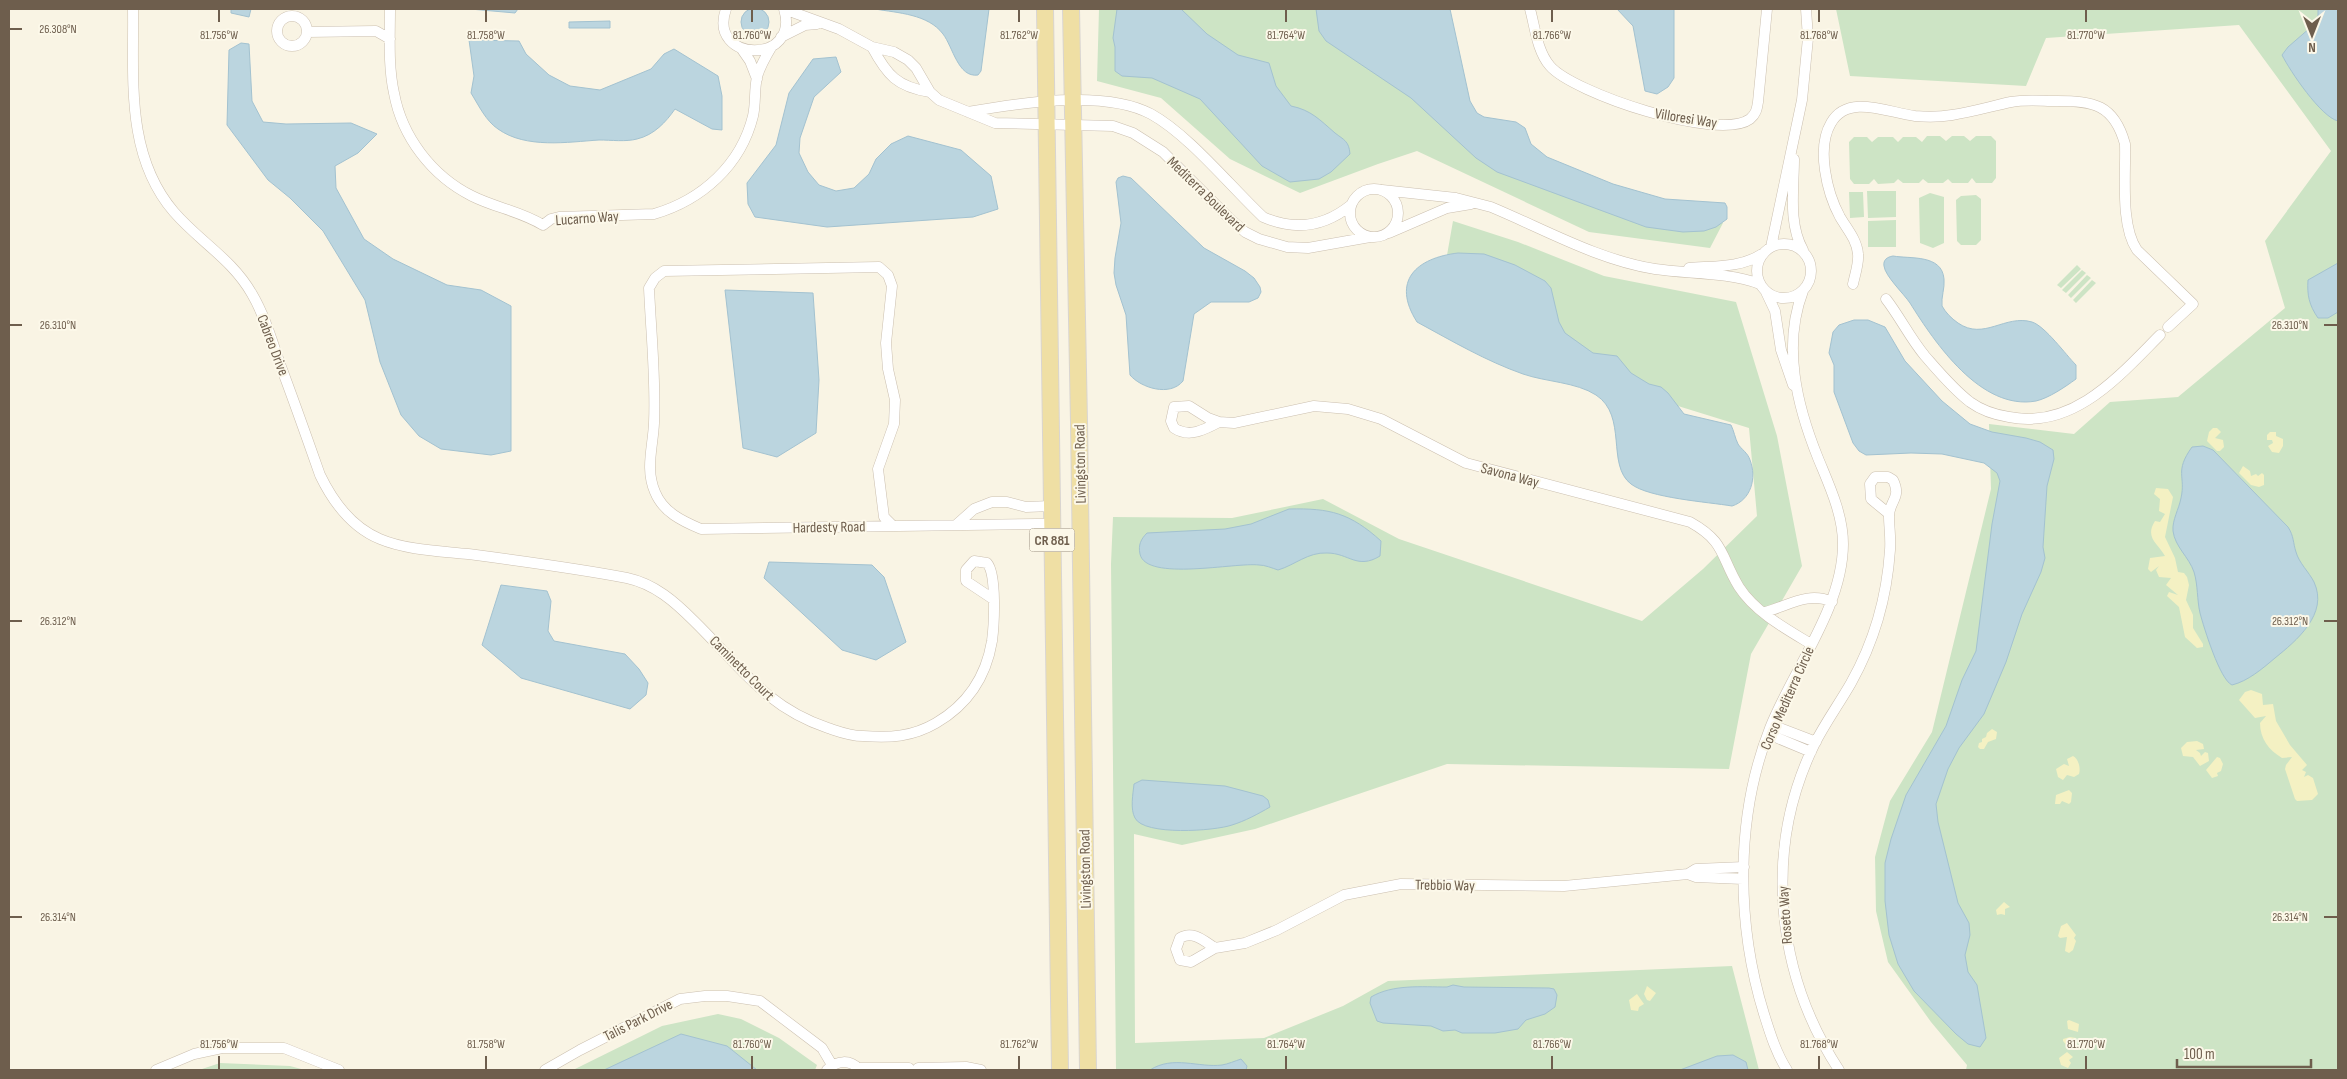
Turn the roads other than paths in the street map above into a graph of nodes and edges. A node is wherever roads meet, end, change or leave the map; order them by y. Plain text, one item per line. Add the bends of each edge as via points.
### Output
1 (133, 9) edge
2 (390, 9) edge
3 (726, 9) edge
4 (784, 9) edge
5 (1045, 9) edge
6 (1071, 9) edge
7 (1530, 9) edge
8 (1767, 9) edge
9 (1806, 9) edge
10 (390, 20) junction
11 (821, 24) junction
12 (376, 31) junction
13 (307, 32) dead end
14 (781, 37) junction
15 (390, 39) junction
16 (772, 46) junction
17 (872, 47) junction
18 (741, 48) junction
19 (756, 79) junction
20 (930, 92) junction
21 (1072, 100) junction
22 (1047, 101) junction
23 (968, 112) junction
24 (1047, 125) junction
25 (1073, 125) junction
26 (1794, 137) junction
27 (1382, 190) junction
28 (1482, 204) junction
29 (1351, 205) junction
30 (1384, 235) junction
31 (1370, 237) junction
32 (1768, 249) junction
33 (1804, 251) junction
34 (1673, 270) junction
35 (1853, 284) dead end
36 (1763, 288) junction
37 (1803, 291) junction
38 (1886, 299) dead end
39 (2168, 327) dead end
40 (2160, 334) dead end
41 (1796, 391) junction
42 (1220, 422) dead end
43 (1051, 506) junction
44 (1888, 513) dead end
45 (1051, 524) junction
46 (956, 525) junction
47 (893, 526) junction
48 (533, 562) joint
49 (993, 599) dead end
50 (1832, 602) junction
51 (1765, 612) junction
52 (1811, 644) junction
53 (1770, 730) junction
54 (1813, 747) junction
55 (1744, 867) junction
56 (1688, 874) junction
57 (1744, 879) junction
58 (1214, 948) dead end
59 (830, 1068) edge
60 (859, 1069) edge
61 (156, 1070) edge
62 (339, 1070) edge
63 (545, 1070) edge
64 (937, 1070) edge
65 (981, 1070) edge
66 (1060, 1070) edge
67 (1088, 1070) edge
68 (1787, 1070) edge
69 (1839, 1070) edge

1 - 48 street, Cabreo Drive via 136,122 146,166 174,212 231,264 253,295 329,494 355,523 381,539
2 - 10 street, Lucarno Way
3 - 18 street, Lucarno Way via 726,33
4 - 11 street
4 - 14 street via 786,23
5 - 22 main road, Livingston Road / CR 881
6 - 21 main road, Livingston Road / CR 881
7 - 8 street, Villoresi Way via 1539,45 1549,66 1560,75 1663,117 1728,125 1749,119 1755,113
9 - 26 street, Corso Mediterra Circle via 1806,65
10 - 12 street
10 - 15 street, Lucarno Way
11 - 14 street, Lucarno Way via 806,25
11 - 17 street via 839,29
12 - 13 street
12 - 15 street
14 - 16 street, Lucarno Way
15 - 19 street, Lucarno Way via 397,106 408,133 425,158 464,192 515,211 543,226 551,218 559,217 654,214 698,195 725,170 743,144 754,114
16 - 18 street via 759,51
16 - 19 street, Lucarno Way
17 - 20 street via 890,76 904,85
17 - 20 street via 894,52 908,60
18 - 19 street, Lucarno Way
20 - 23 street, Mediterra Boulevard via 939,100
21 - 22 street, Mediterra Boulevard
21 - 25 main road, Livingston Road / CR 881
21 - 29 street, Mediterra Boulevard via 1119,103 1151,114 1180,136 1263,217 1277,223 1300,226 1321,222
22 - 23 street, Mediterra Boulevard
22 - 24 main road, Livingston Road / CR 881
23 - 24 street, Mediterra Boulevard via 995,123
24 - 25 street, Mediterra Boulevard
24 - 43 main road, Livingston Road / CR 881
25 - 31 street, Mediterra Boulevard via 1113,126 1149,142 1228,217 1259,239 1308,248
25 - 67 main road, Livingston Road / CR 881
26 - 32 street, Corso Mediterra Circle
26 - 33 street, Corso Mediterra Circle via 1794,221
27 - 28 street
27 - 29 street via 1360,193
27 - 30 street via 1394,200 1398,216
28 - 30 street via 1447,208
28 - 34 street via 1613,259
29 - 31 street via 1353,226
30 - 31 street
32 - 33 street via 1788,244
32 - 34 street via 1741,263
32 - 36 street, Corso Mediterra Circle via 1757,267
33 - 37 street, Corso Mediterra Circle via 1812,275
34 - 36 street via 1734,277
35 - 39 street via 1858,253 1855,240 1826,184 1828,129 1838,114 1863,106 1905,114 1951,116 2012,102 2084,101 2111,116 2122,135 2127,224 2131,241 2136,250 2193,304
36 - 37 street via 1772,296 1789,298
36 - 41 street, Corso Mediterra Circle via 1775,310 1780,350
37 - 41 street, Corso Mediterra Circle via 1795,328
38 - 40 street via 1923,354 1959,392 1972,404 2016,419 2043,418 2081,404 2112,383
41 - 50 street, Corso Mediterra Circle via 1803,419 1832,491 1844,541 1843,569
42 - 51 street, Savona Way via 1234,423 1314,406 1348,409 1381,419 1466,463 1690,522 1707,532 1720,547 1740,587 1753,604
43 - 45 main road, Livingston Road / CR 881
43 - 46 street via 1026,507 992,502 974,509
44 - 54 street, Roseto Way via 1890,548 1886,583 1869,647
45 - 46 street, Hardesty Road
45 - 66 main road, Livingston Road / CR 881
46 - 47 street, Hardesty Road
47 - 47 street, Hardesty Road via 701,529 682,521 663,506 649,471 654,423 648,288 655,278 664,271 879,267 888,276 892,286 886,343 895,400 894,424 878,469 884,517
48 - 49 street, Caminetto Court via 629,579 654,587 682,609 757,688 782,708 806,721 851,736 891,738 921,731 949,715 969,697 989,657
50 - 51 street via 1809,598
50 - 52 street, Corso Mediterra Circle
51 - 52 street, Savona Way via 1777,624
52 - 53 street, Corso Mediterra Circle
53 - 54 street
53 - 55 street, Corso Mediterra Circle via 1751,795
54 - 69 street, Roseto Way via 1789,820 1782,868 1784,913 1788,948 1798,986 1823,1046
55 - 56 street, Trebbio Way via 1696,869
55 - 57 street, Corso Mediterra Circle
56 - 57 street, Trebbio Way
56 - 58 street, Trebbio Way via 1564,886 1401,884 1344,895 1277,930 1245,943
57 - 68 street, Corso Mediterra Circle via 1747,923 1759,998
59 - 60 street, Talis Park Drive via 843,1062
59 - 63 street, Talis Park Drive via 822,1048 760,1002 728,996 704,996 680,999
60 - 64 street, Talis Park Drive
61 - 62 street via 194,1054 222,1048 284,1048
64 - 65 street, Talis Park Drive via 966,1067

